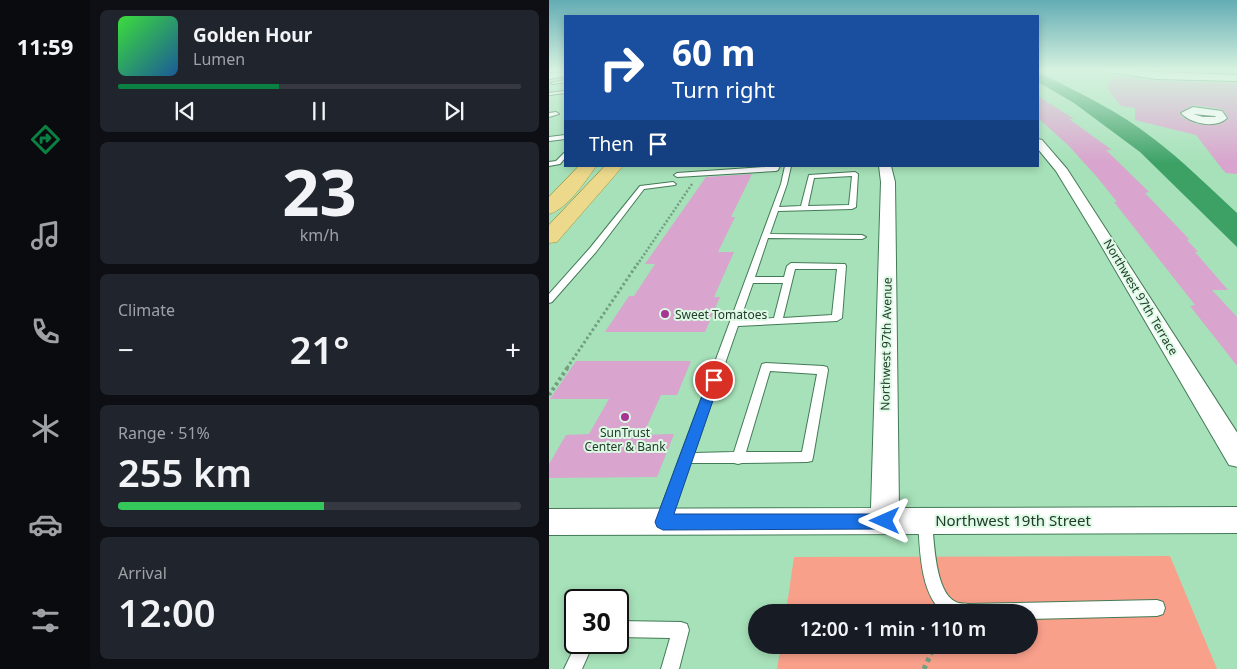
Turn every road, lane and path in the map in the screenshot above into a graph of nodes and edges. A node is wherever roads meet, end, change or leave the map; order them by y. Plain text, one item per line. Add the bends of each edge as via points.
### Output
1 (556, 114) dead end
2 (549, 115) edge
3 (564, 137) edge
4 (549, 139) edge
5 (1039, 143) edge
6 (564, 155) edge
7 (549, 164) edge
8 (790, 167) edge
9 (885, 167) edge
10 (600, 168) edge
11 (776, 168) edge
12 (697, 174) junction
13 (677, 175) dead end
14 (673, 184) dead end
15 (549, 208) edge
16 (804, 208) junction
17 (775, 209) junction
18 (765, 236) junction
19 (549, 237) edge
20 (862, 237) dead end
21 (750, 280) junction
22 (786, 280) junction
23 (549, 300) edge
24 (778, 320) junction
25 (735, 322) junction
26 (549, 395) edge
27 (1237, 457) edge
28 (686, 458) junction
29 (738, 459) junction
30 (925, 520) junction
31 (1237, 520) edge
32 (885, 521) junction
33 (549, 522) edge
34 (663, 522) junction
35 (1157, 608) dead end
36 (629, 629) edge
37 (580, 654) edge
38 (931, 654) edge
39 (573, 669) edge
40 (670, 669) edge
41 (924, 669) edge

1 - 2 lane
3 - 4 lane
5 - 27 street, Northwest 97th Terrace via 1061,168 1098,226
6 - 7 lane via 558,164
8 - 11 lane
8 - 17 lane
9 - 32 street, Northwest 97th Avenue via 888,182
10 - 15 main road via 574,184
10 - 19 main road via 591,175 593,179 581,204
11 - 12 lane
12 - 13 lane
12 - 26 path
14 - 23 lane via 642,186
16 - 16 lane via 853,207 855,174 811,176
16 - 17 lane
17 - 18 lane
18 - 20 lane
18 - 21 lane
21 - 22 lane
21 - 25 lane
22 - 24 lane
22 - 24 lane via 791,266 842,266 837,318
24 - 25 lane
25 - 28 lane
28 - 29 lane
28 - 34 lane
29 - 29 lane via 807,457 823,370 766,367
30 - 31 street, Northwest 19th Street
30 - 32 street, Northwest 19th Street
30 - 35 lane via 931,574 941,599 952,608 967,612
32 - 34 street, Northwest 19th Street
33 - 34 street, Northwest 19th Street
36 - 40 lane via 681,630
37 - 39 lane
38 - 41 path

